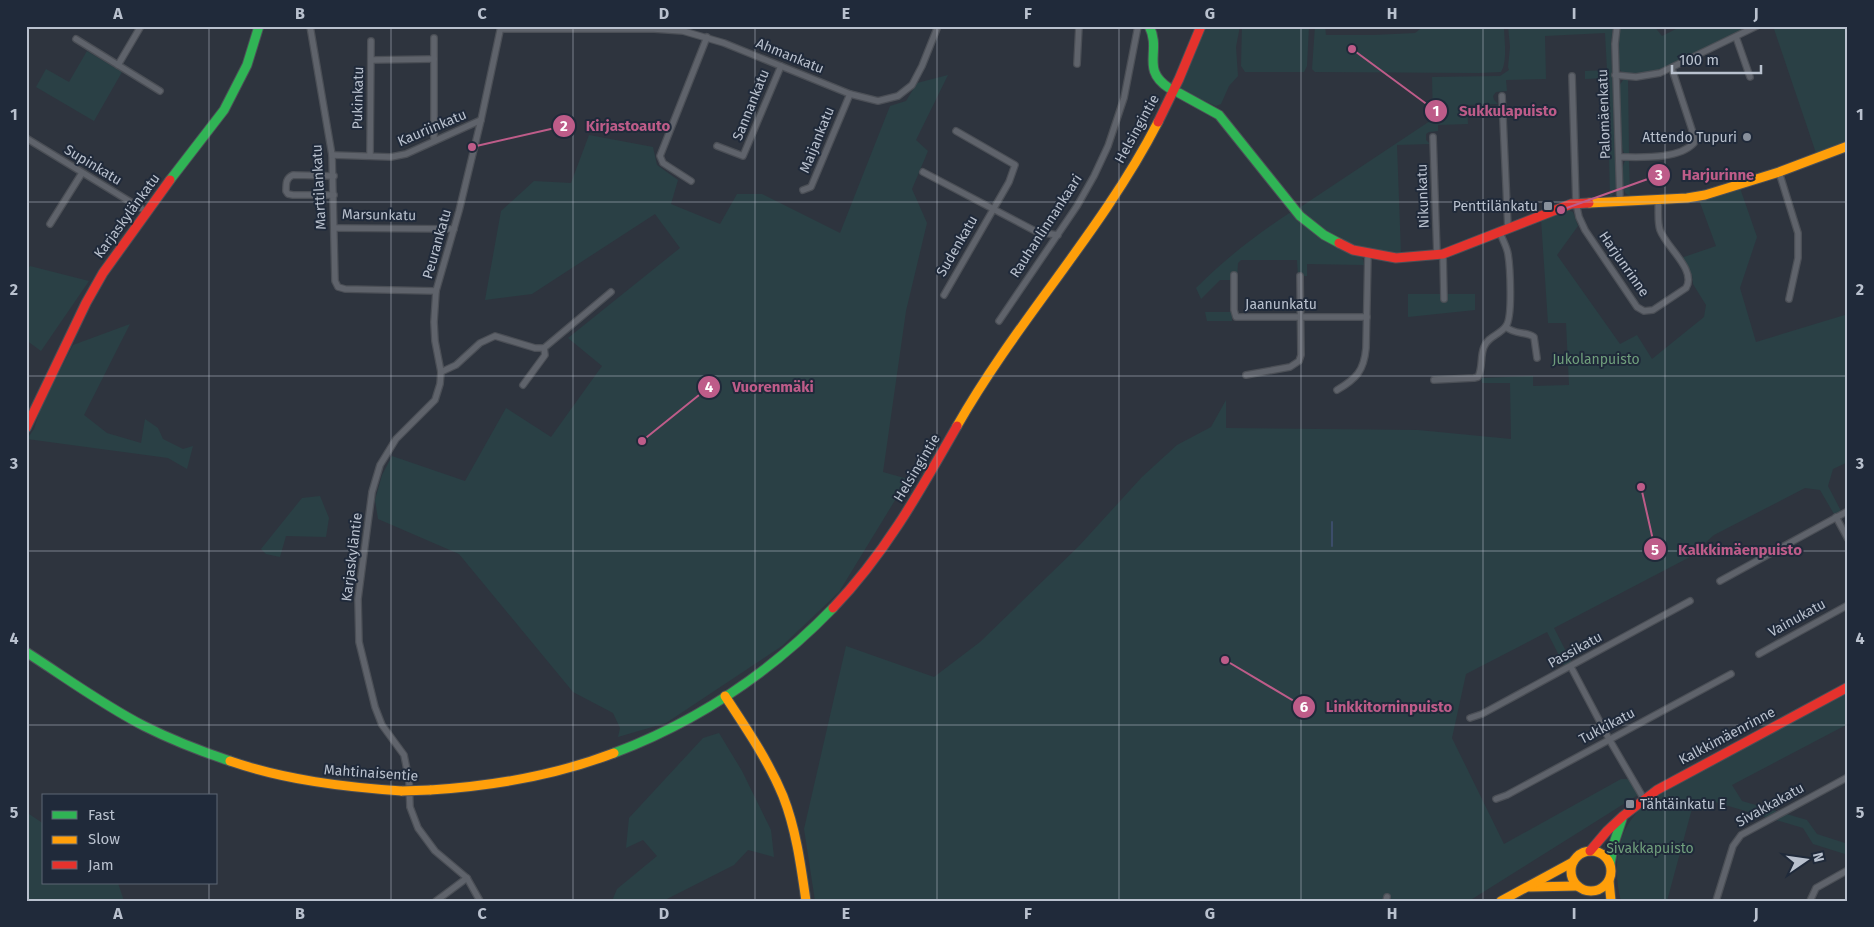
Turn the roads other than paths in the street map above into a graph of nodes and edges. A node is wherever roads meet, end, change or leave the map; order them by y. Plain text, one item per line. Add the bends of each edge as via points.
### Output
1 (141, 26) edge
2 (259, 26) edge
3 (310, 26) edge
4 (938, 26) edge
5 (1079, 26) edge
6 (1138, 26) edge
7 (1148, 26) edge
8 (1201, 26) edge
9 (1617, 26) edge
10 (1757, 26) edge
11 (501, 27) edge
12 (604, 27) edge
13 (707, 37) junction
14 (1736, 37) junction
15 (434, 38) dead end
16 (76, 39) dead end
17 (371, 41) dead end
18 (371, 60) junction
19 (434, 60) junction
20 (1077, 64) dead end
21 (118, 65) junction
22 (780, 66) junction
23 (1672, 69) junction
24 (1615, 75) junction
25 (1572, 76) dead end
26 (1750, 77) dead end
27 (1169, 88) dead end
28 (160, 91) dead end
29 (1180, 93) dead end
30 (850, 94) junction
31 (1502, 96) dead end
32 (481, 120) junction
33 (956, 131) dead end
34 (1433, 137) dead end
35 (26, 138) edge
36 (434, 142) junction
37 (717, 146) dead end
38 (1848, 146) edge
39 (332, 155) junction
40 (370, 156) junction
41 (1618, 157) junction
42 (923, 172) dead end
43 (1779, 172) junction
44 (82, 173) junction
45 (334, 176) junction
46 (691, 181) dead end
47 (803, 190) dead end
48 (334, 195) junction
49 (1658, 199) junction
50 (1620, 200) junction
51 (1576, 202) junction
52 (992, 210) junction
53 (147, 212) junction
54 (50, 224) dead end
55 (334, 228) junction
56 (454, 229) junction
57 (1504, 230) junction
58 (1058, 235) junction
59 (1368, 254) junction
60 (1440, 255) junction
61 (1234, 276) dead end
62 (1300, 276) dead end
63 (436, 291) junction
64 (611, 292) dead end
65 (944, 295) dead end
66 (1444, 299) dead end
67 (1789, 299) dead end
68 (1301, 317) junction
69 (1367, 317) junction
70 (999, 321) dead end
71 (1506, 327) junction
72 (544, 348) junction
73 (1537, 358) dead end
74 (441, 372) junction
75 (1246, 375) dead end
76 (1434, 380) dead end
77 (523, 385) dead end
78 (1337, 390) dead end
79 (26, 428) edge
80 (387, 452) joint
81 (1848, 511) edge
82 (1836, 517) junction
83 (1848, 539) edge
84 (1720, 581) dead end
85 (1690, 601) dead end
86 (1848, 605) edge
87 (26, 652) edge
88 (1759, 654) dead end
89 (1571, 667) junction
90 (1730, 674) dead end
91 (1848, 687) edge
92 (725, 696) junction
93 (1470, 718) dead end
94 (1610, 739) junction
95 (1848, 777) edge
96 (1496, 799) dead end
97 (1644, 799) junction
98 (1623, 816) junction
99 (1590, 851) junction
100 (1573, 862) junction
101 (1610, 864) junction
102 (1848, 870) edge
103 (467, 878) junction
104 (1610, 881) junction
105 (1577, 886) junction
106 (1529, 887) junction
107 (1588, 892) junction
108 (436, 901) edge
109 (480, 901) edge
110 (806, 901) edge
111 (1501, 901) edge
112 (1596, 901) edge
113 (1611, 901) edge
114 (1716, 901) edge
115 (1810, 901) edge

1 - 21 street
2 - 53 street, Karjaskylänkatu via 247,65 224,110
3 - 39 street, Marttilankatu
4 - 30 street, Ahmankatu via 917,76 905,92 878,101
5 - 20 street
6 - 58 street, Rauhanlinnankaari via 1124,98 1108,146
7 - 27 street via 1154,38 1154,72 1159,81
8 - 92 street, Helsingintie via 1176,87 1125,179 1094,228 993,367 882,551 858,582 813,628 763,670
9 - 24 street, Palomäenkatu
10 - 14 street
11 - 12 street, Ahmankatu
11 - 32 street, Peurankatu
12 - 13 street, Ahmankatu via 673,30
13 - 22 street, Ahmankatu
13 - 46 street via 660,156 663,164
14 - 23 street
14 - 26 street
15 - 19 street
16 - 21 street
17 - 18 street, Pukinkatu
18 - 19 street
18 - 40 street, Pukinkatu
19 - 36 street
21 - 28 street
22 - 30 street, Ahmankatu
22 - 37 street, Sannankatu via 744,156
23 - 24 street via 1642,77
23 - 41 street via 1694,143 1666,155
24 - 41 street, Palomäenkatu
25 - 51 street
29 - 59 street via 1219,115 1300,216 1339,244
30 - 47 street, Maijankatu via 811,188
31 - 57 street
32 - 36 street, Kauriinkatu
32 - 56 street, Peurankatu
33 - 52 street, Sudenkatu via 1015,165
34 - 60 street, Nikunkatu
35 - 44 street, Supinkatu
36 - 40 street, Kauriinkatu via 406,154
38 - 43 street
39 - 40 street, Kauriinkatu
39 - 45 street, Marttilankatu
41 - 50 street, Palomäenkatu
42 - 52 street
43 - 49 street via 1704,195
43 - 67 street via 1798,233 1798,258
44 - 53 street, Supinkatu
44 - 54 street
45 - 48 street, Marttilankatu
45 - 48 street via 293,175 286,181 288,194
48 - 55 street, Marttilankatu
49 - 50 street
49 - 51 street, Harjunrinne via 1659,228 1686,269 1689,283 1647,312 1637,306 1585,230
50 - 51 street
51 - 57 street
52 - 58 street via 1037,232
52 - 65 street, Sudenkatu
53 - 79 street, Karjaskylänkatu via 103,273
55 - 56 street, Marsunkatu
55 - 63 street, Marttilankatu via 335,282 338,287 344,290
56 - 63 street, Peurankatu
57 - 60 street
57 - 71 street via 1510,299
58 - 70 street, Rauhanlinnankaari
59 - 60 street via 1406,258
59 - 69 street
60 - 66 street, Nikunkatu
61 - 68 street, Jaanunkatu via 1236,317
62 - 68 street
63 - 74 street, Peurankatu via 435,341
64 - 72 street
68 - 69 street, Jaanunkatu
68 - 75 street via 1299,361 1290,367
69 - 78 street via 1364,364 1356,376
71 - 73 street via 1512,332 1534,337
71 - 76 street via 1486,343 1478,376
72 - 74 street via 495,336
72 - 77 street via 546,355
74 - 80 street, Peurankatu via 435,400
80 - 103 street, Karjaskyläntie via 372,492 358,599 359,642 375,707 382,724 404,755 410,807 418,828 435,851
81 - 82 street
82 - 83 street
82 - 84 street
85 - 89 street, Passikatu
86 - 88 street, Vainukatu
87 - 92 street, Mahtinaisentie, bridge via 122,713 204,752 297,779 353,788 430,790 495,785 537,777 575,767 644,741
89 - 93 street, Passikatu
89 - 94 street
90 - 94 street, Tukkikatu
91 - 97 street, Kalkkimäenrinne
92 - 110 street via 767,763 789,812
94 - 96 street, Tukkikatu
94 - 97 street
95 - 114 street, Sivakkakatu via 1741,835 1733,846
97 - 98 street, Kalkkimäenrinne
98 - 99 street, Kalkkimäenrinne
98 - 101 street
99 - 100 street via 1582,853
99 - 101 street via 1602,854
100 - 105 street via 1571,875
100 - 106 street
101 - 104 street
102 - 115 street via 1816,888
103 - 108 street
103 - 109 street, Karjaskyläntie
104 - 107 street via 1601,890
104 - 113 street
105 - 106 street
105 - 107 street
106 - 111 street
107 - 112 street

